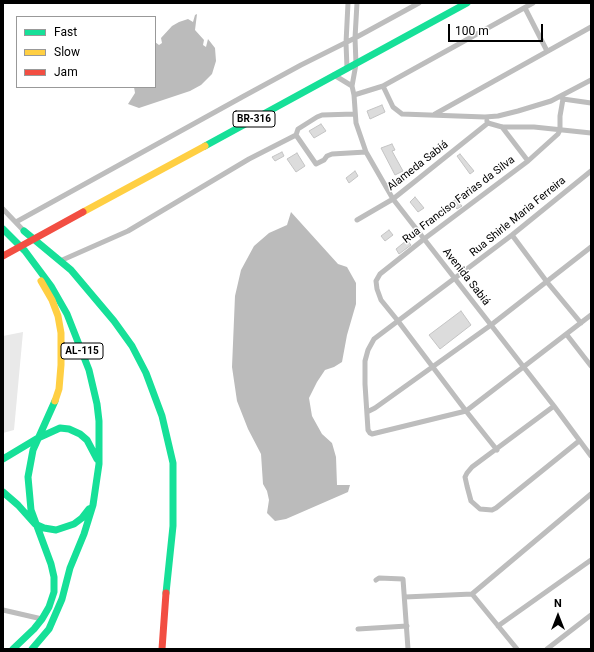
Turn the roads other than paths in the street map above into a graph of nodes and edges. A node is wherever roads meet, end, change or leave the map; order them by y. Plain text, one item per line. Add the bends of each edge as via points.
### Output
1 (348, 3) edge
2 (358, 3) edge
3 (419, 3) edge
4 (467, 3) edge
5 (534, 3) edge
6 (525, 8) junction
7 (591, 27) edge
8 (355, 38) junction
9 (346, 43) junction
10 (547, 51) junction
11 (356, 64) junction
12 (347, 68) junction
13 (334, 75) junction
14 (591, 80) edge
15 (352, 86) junction
16 (383, 86) junction
17 (354, 95) junction
18 (562, 98) junction
19 (591, 103) edge
20 (354, 114) junction
21 (434, 114) junction
22 (485, 117) junction
23 (488, 123) junction
24 (502, 127) junction
25 (560, 130) junction
26 (591, 133) edge
27 (296, 135) junction
28 (366, 152) junction
29 (528, 160) junction
30 (591, 171) edge
31 (393, 199) junction
32 (3, 209) edge
33 (357, 220) dead end
34 (16, 222) junction
35 (3, 229) edge
36 (24, 231) joint
37 (512, 235) junction
38 (424, 239) junction
39 (591, 247) edge
40 (25, 251) junction
41 (4, 255) edge
42 (60, 261) junction
43 (455, 279) junction
44 (547, 282) junction
45 (591, 315) edge
46 (398, 321) junction
47 (581, 322) junction
48 (491, 325) junction
49 (567, 335) junction
50 (591, 366) edge
51 (522, 367) junction
52 (432, 368) junction
53 (554, 406) junction
54 (367, 412) junction
55 (466, 412) junction
56 (38, 438) junction
57 (579, 441) junction
58 (497, 450) junction
59 (591, 456) edge
60 (3, 459) edge
61 (99, 464) junction
62 (3, 492) edge
63 (591, 494) edge
64 (93, 506) junction
65 (36, 524) junction
66 (591, 560) edge
67 (376, 580) dead end
68 (472, 594) junction
69 (405, 597) junction
70 (3, 610) edge
71 (591, 615) edge
72 (42, 619) junction
73 (407, 626) junction
74 (498, 626) junction
75 (358, 628) dead end
76 (13, 649) edge
77 (32, 649) edge
78 (162, 649) edge
79 (408, 649) edge
80 (516, 649) edge
81 (547, 649) edge

1 - 9 street
2 - 8 street
3 - 8 street
4 - 11 main road, BR-316
5 - 6 street
6 - 10 street
6 - 16 street
7 - 10 street
8 - 9 street
8 - 11 street
9 - 12 street
9 - 34 street via 301,65
10 - 21 street
11 - 12 main road, BR-316
11 - 15 street
12 - 13 main road, BR-316
13 - 15 street
13 - 41 main road, BR-316
14 - 18 street
15 - 17 street, Avenida Sabiá
16 - 17 street
16 - 21 street via 393,107 402,114
17 - 20 street, Avenida Sabiá
18 - 19 street
18 - 22 street via 498,116
18 - 25 street
20 - 27 street via 322,115 298,129
20 - 28 street, Avenida Sabiá
21 - 22 street
22 - 23 street
23 - 24 street
23 - 31 street, Alameda Sabiá
24 - 25 street
24 - 29 street
25 - 26 street
25 - 29 street, Rua Franciso Farias da Silva
27 - 28 street via 316,164 332,154
27 - 42 street via 128,231
28 - 31 street, Avenida Sabiá
29 - 38 street, Rua Franciso Farias da Silva
30 - 37 street, Rua Shirle Maria Ferreira
31 - 33 street, Alameda Sabiá
31 - 38 street, Avenida Sabiá
32 - 34 street
34 - 36 street
35 - 40 main road
36 - 42 main road
37 - 43 street, Rua Shirle Maria Ferreira
37 - 44 street
38 - 43 street, Avenida Sabiá
38 - 46 street, Rua Franciso Farias da Silva via 380,274 376,281 381,300
39 - 44 street
40 - 56 main road via 52,300 61,333 59,389
40 - 61 main road, AL-115 via 51,286 67,314 89,370 99,421
42 - 78 main road via 71,270 132,346 146,373 162,416 173,463 174,495
43 - 46 street, Rua Shirle Maria Ferreira
43 - 48 street, Avenida Sabiá
44 - 47 street
44 - 48 street
45 - 47 street
46 - 52 street
46 - 54 street, Rua Shirle Maria Ferreira via 374,339 368,350 365,361
47 - 49 street
48 - 51 street, Avenida Sabiá
48 - 52 street
49 - 50 street
49 - 51 street
51 - 53 street, Avenida Sabiá
51 - 55 street
52 - 54 street
52 - 55 street
53 - 57 street, Avenida Sabiá
53 - 58 street
54 - 55 street via 370,433
55 - 58 street
56 - 60 main road
56 - 61 main road via 60,428 69,429 87,440
56 - 65 main road via 28,477 31,510
57 - 58 street via 496,508 480,509 471,501 465,477 472,467
57 - 59 street, Avenida Sabiá
61 - 64 main road, AL-115
62 - 65 main road
63 - 68 street
64 - 65 main road via 74,524 63,528 56,530
64 - 77 main road, AL-115 via 70,568 62,599 49,629
65 - 72 main road via 54,577 54,592
66 - 74 street
67 - 69 street via 403,579
68 - 69 street
68 - 74 street
69 - 73 street
70 - 72 street
71 - 81 street
72 - 76 main road
73 - 75 street
73 - 79 street
74 - 80 street

